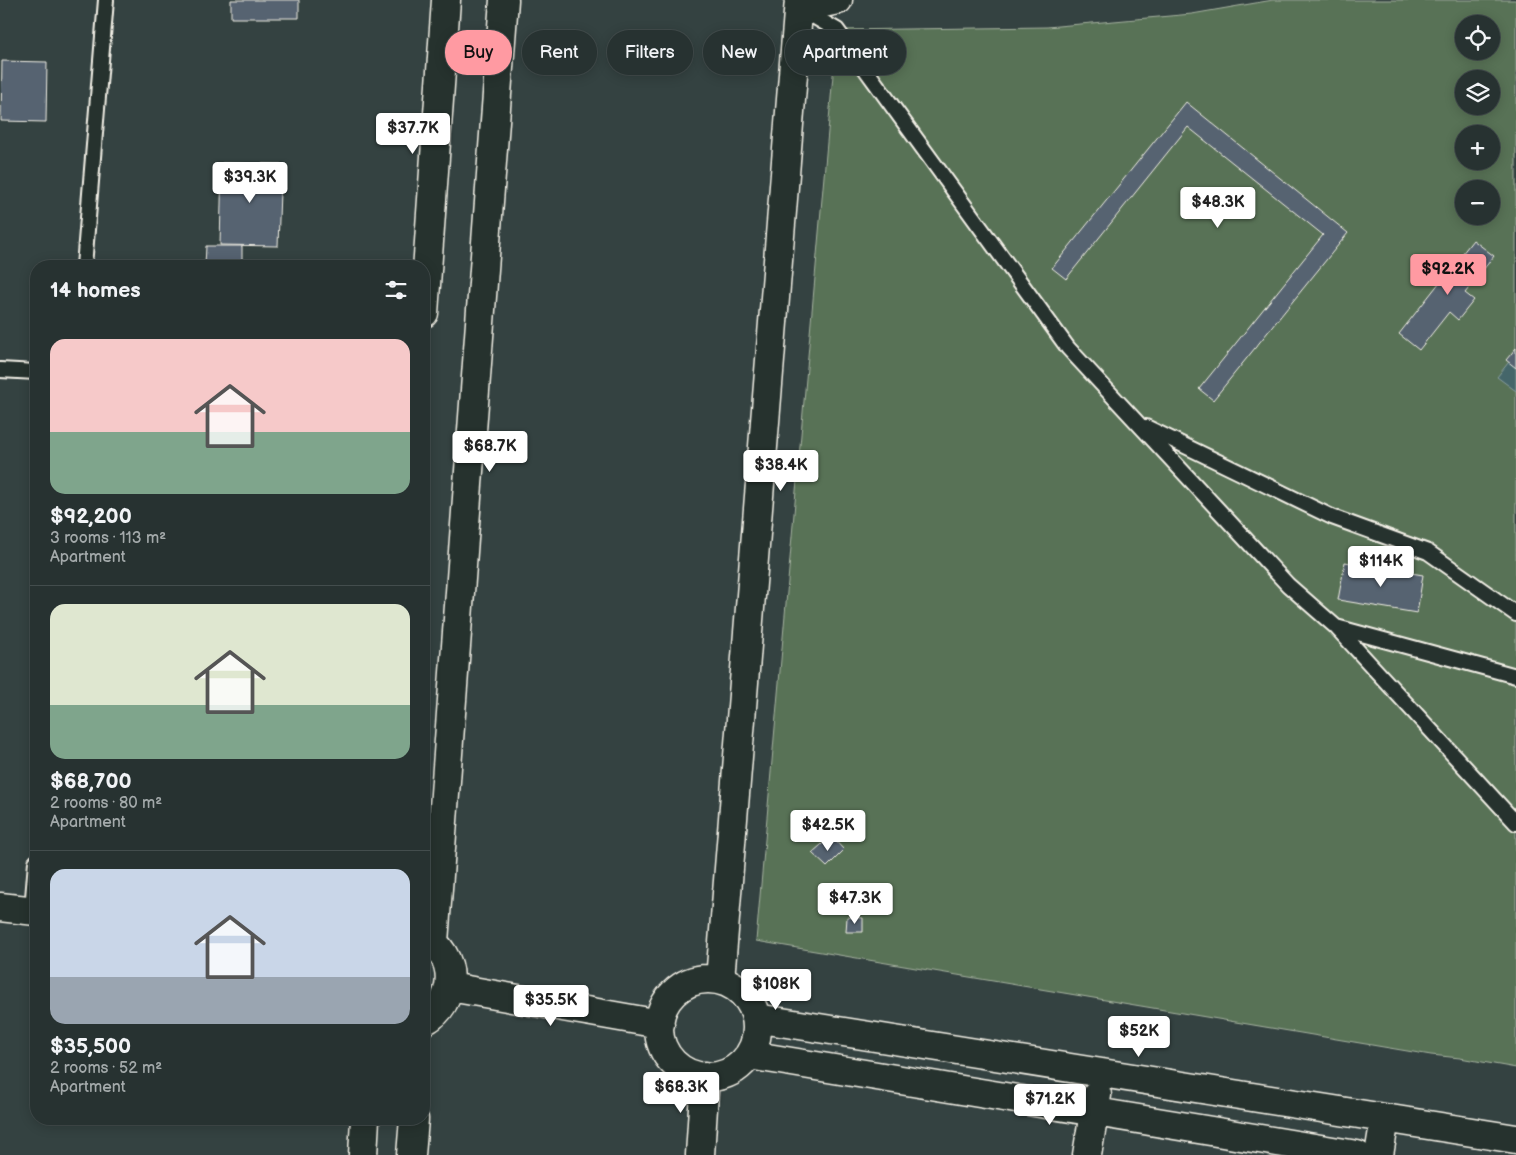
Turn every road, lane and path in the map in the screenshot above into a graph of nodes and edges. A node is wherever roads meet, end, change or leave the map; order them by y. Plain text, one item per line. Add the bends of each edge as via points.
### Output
1 (106, 0) edge
2 (446, 0) edge
3 (504, 0) edge
4 (838, 0) edge
5 (799, 4) edge
6 (84, 260) edge
7 (428, 260) edge
8 (0, 370) edge
9 (30, 372) edge
10 (1138, 423) junction
11 (1516, 614) edge
12 (1336, 627) junction
13 (1516, 676) edge
14 (1516, 823) edge
15 (0, 908) edge
16 (30, 911) edge
17 (430, 926) edge
18 (430, 940) edge
19 (720, 980) junction
20 (450, 987) junction
21 (756, 1018) junction
22 (430, 1019) edge
23 (660, 1024) junction
24 (749, 1055) junction
25 (1100, 1073) junction
26 (705, 1076) junction
27 (1094, 1112) junction
28 (1385, 1118) junction
29 (365, 1125) edge
30 (414, 1125) edge
31 (1516, 1139) edge
32 (363, 1155) edge
33 (412, 1155) edge
34 (700, 1155) edge
35 (1087, 1155) edge
36 (1357, 1155) edge
37 (1379, 1155) edge

1 - 6 lane
2 - 7 street
3 - 17 street
4 - 5 street
5 - 10 lane via 837,30 1068,348
5 - 19 street
8 - 9 lane
10 - 11 lane via 1332,516 1428,552
10 - 12 lane via 1288,585
12 - 13 lane
12 - 14 lane
15 - 16 street
18 - 20 street via 444,954
19 - 21 street via 744,994
19 - 23 street via 706,979 679,988 662,1011
20 - 22 street
20 - 23 street
21 - 24 street via 757,1031
21 - 25 street
23 - 26 street via 661,1040 677,1066
24 - 26 street via 730,1072
24 - 27 street
25 - 27 street
25 - 28 street
26 - 34 street
27 - 35 street
27 - 36 street
28 - 31 street
28 - 37 street
29 - 32 street
30 - 33 street

